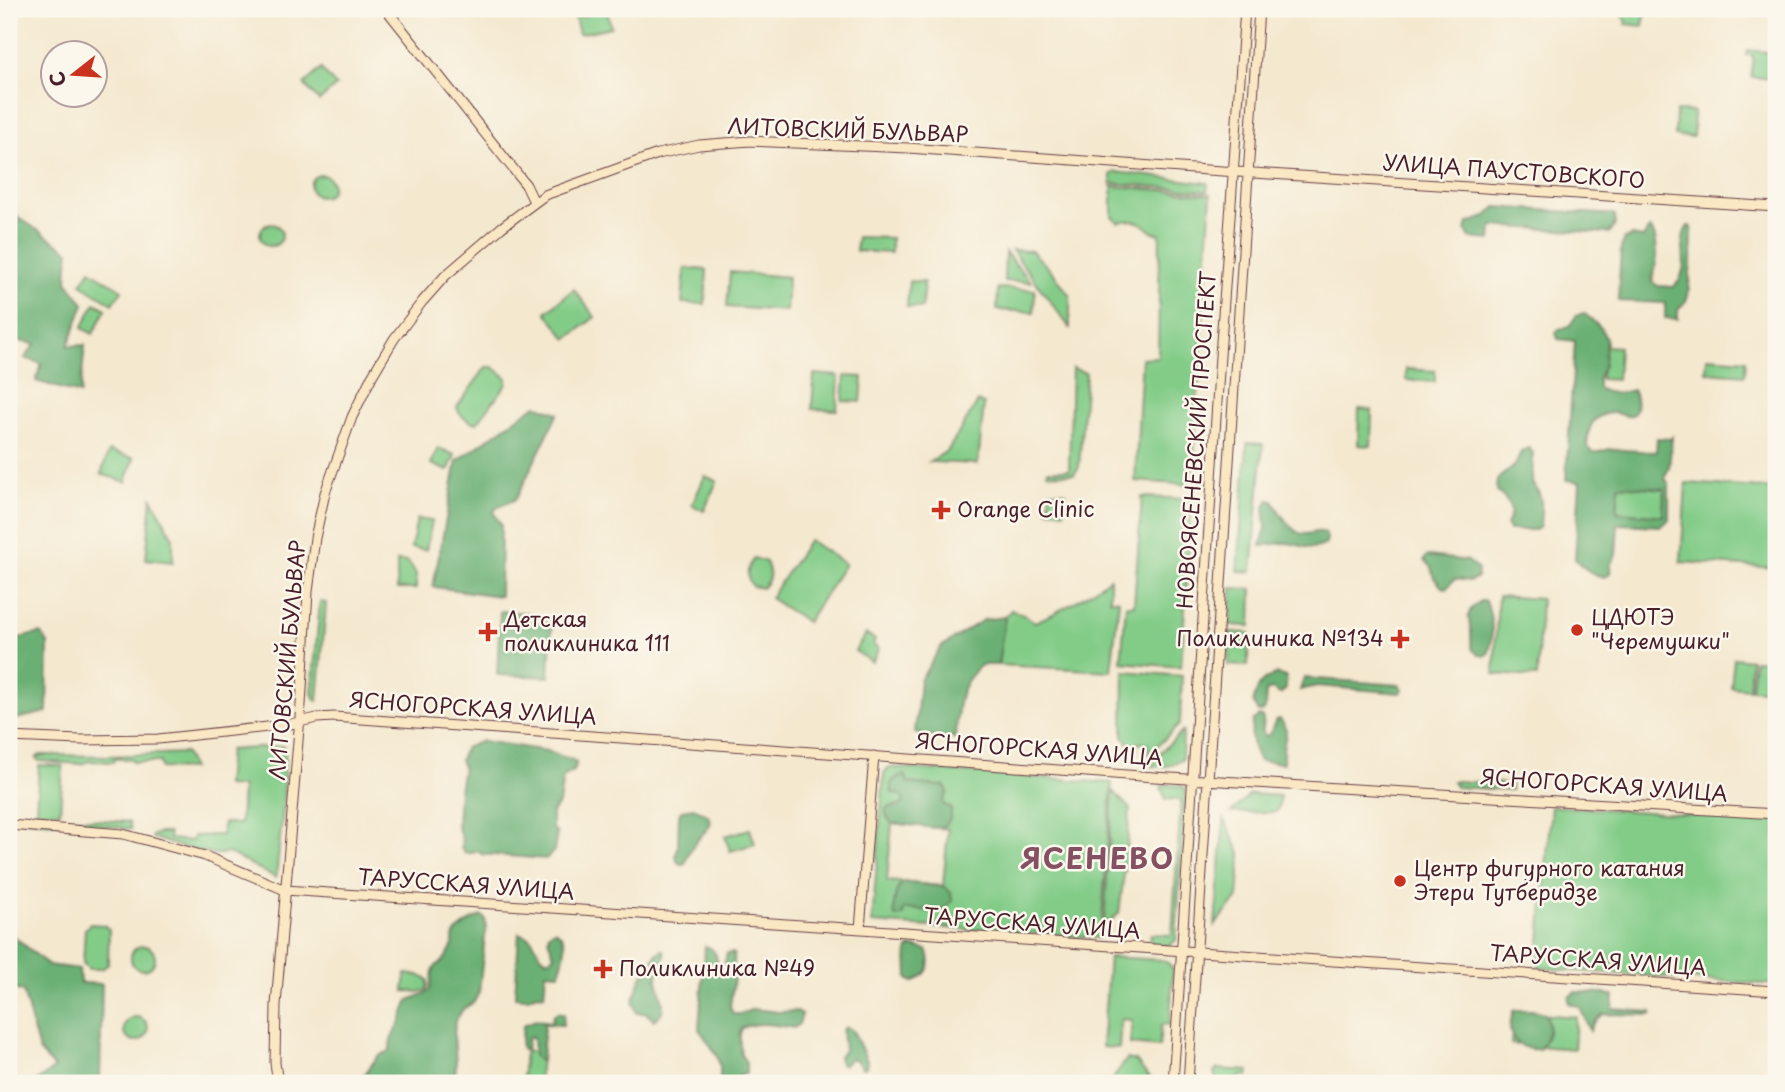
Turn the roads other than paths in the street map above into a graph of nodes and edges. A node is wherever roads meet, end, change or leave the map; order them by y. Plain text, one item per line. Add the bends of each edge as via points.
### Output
1 (386, 9) edge
2 (1245, 9) edge
3 (1259, 9) edge
4 (1233, 172) junction
5 (1249, 173) junction
6 (534, 202) junction
7 (1776, 207) edge
8 (299, 722) junction
9 (9, 737) edge
10 (874, 756) junction
11 (1193, 779) junction
12 (1208, 780) junction
13 (1776, 814) edge
14 (9, 825) edge
15 (285, 890) junction
16 (860, 929) junction
17 (1182, 951) junction
18 (1196, 953) junction
19 (1776, 991) edge
20 (278, 1083) edge
21 (1173, 1083) edge
22 (1188, 1083) edge

1 - 6 main road via 526,185
2 - 4 main road, НОВОЯСЕНЕВСКИЙ ПРОСПЕКТ
3 - 5 main road, НОВОЯСЕНЕВСКИЙ ПРОСПЕКТ
4 - 5 main road, ЛИТОВСКИЙ БУЛЬВАР
4 - 6 main road, ЛИТОВСКИЙ БУЛЬВАР via 750,141 699,145 650,157
4 - 11 main road, НОВОЯСЕНЕВСКИЙ ПРОСПЕКТ
5 - 7 main road, УЛИЦА ПАУСТОВСКОГО
5 - 12 main road, НОВОЯСЕНЕВСКИЙ ПРОСПЕКТ
6 - 8 main road, ЛИТОВСКИЙ БУЛЬВАР via 445,276 422,302 388,348 348,426 315,538
8 - 9 main road, ЯСНОГОРСКАЯ УЛИЦА via 158,739
8 - 10 main road, ЯСНОГОРСКАЯ УЛИЦА via 334,717
8 - 15 main road, ЛИТОВСКИЙ БУЛЬВАР
10 - 11 main road, ЯСНОГОРСКАЯ УЛИЦА
10 - 16 main road
11 - 12 main road, ЯСНОГОРСКАЯ УЛИЦА
11 - 17 main road, НОВОЯСЕНЕВСКИЙ ПРОСПЕКТ
12 - 13 main road, ЯСНОГОРСКАЯ УЛИЦА
12 - 18 main road, НОВОЯСЕНЕВСКИЙ ПРОСПЕКТ
14 - 15 main road, ТАРУССКАЯ УЛИЦА via 141,838 205,856
15 - 16 main road, ТАРУССКАЯ УЛИЦА
15 - 20 main road, ЛИТОВСКИЙ БУЛЬВАР via 276,1005
16 - 17 main road, ТАРУССКАЯ УЛИЦА
17 - 18 main road, ТАРУССКАЯ УЛИЦА
17 - 21 main road, НОВОЯСЕНЕВСКИЙ ПРОСПЕКТ
18 - 19 main road, ТАРУССКАЯ УЛИЦА
18 - 22 main road, НОВОЯСЕНЕВСКИЙ ПРОСПЕКТ

